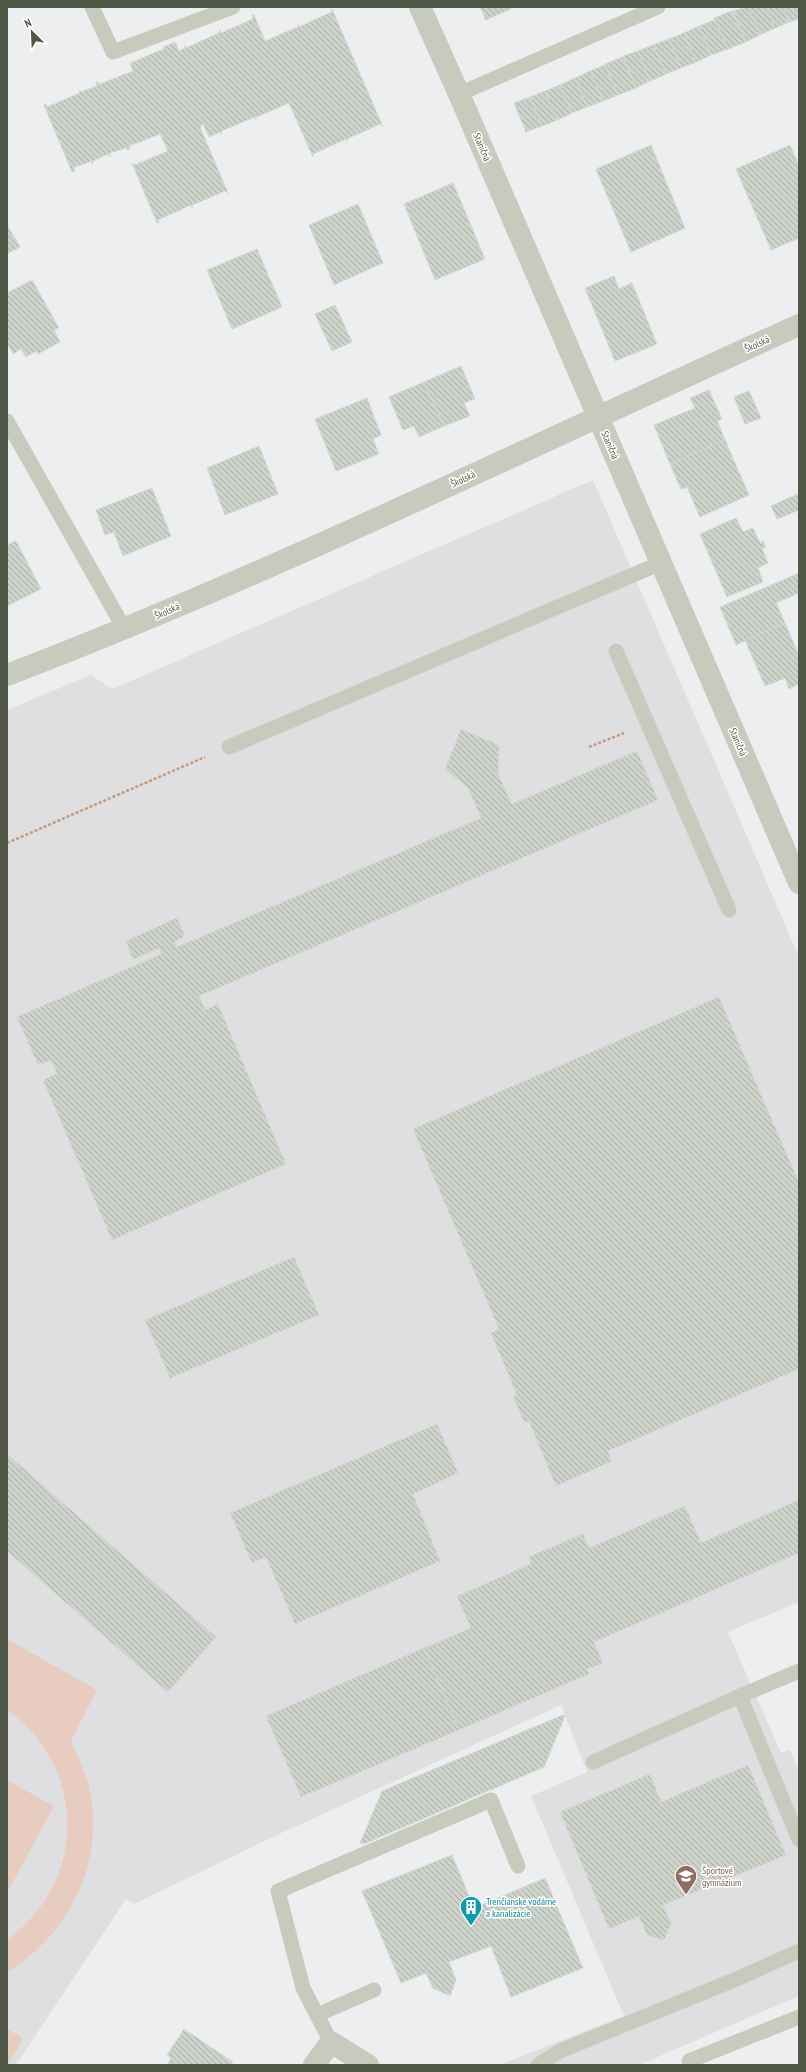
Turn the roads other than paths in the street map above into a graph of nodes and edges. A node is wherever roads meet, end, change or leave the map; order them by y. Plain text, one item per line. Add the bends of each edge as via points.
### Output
1 (92, 7) edge
2 (233, 7) edge
3 (420, 7) edge
4 (658, 7) edge
5 (459, 94) junction
6 (799, 325) edge
7 (598, 416) junction
8 (7, 421) edge
9 (661, 563) junction
10 (125, 630) junction
11 (616, 651) dead end
12 (7, 675) edge
13 (229, 747) road end
14 (799, 883) edge
15 (729, 910) dead end
16 (799, 1671) edge
17 (740, 1696) junction
18 (592, 1762) dead end
19 (799, 1840) edge
20 (518, 1866) dead end
21 (799, 1951) edge
22 (374, 1990) dead end
23 (317, 2014) junction
24 (799, 2017) edge
25 (331, 2042) junction
26 (687, 2064) edge
27 (314, 2065) edge
28 (368, 2065) edge
29 (538, 2065) edge

1 - 2 lane via 113,52
3 - 5 street, Staničná
4 - 5 lane
5 - 7 street, Staničná
6 - 7 street, Školská
7 - 9 street, Staničná
7 - 10 street, Školská via 342,535
8 - 10 lane
9 - 13 lane
9 - 14 street, Staničná
10 - 12 street, Školská
11 - 15 lane
16 - 17 lane
17 - 18 lane
17 - 19 lane
20 - 23 lane via 491,1800 278,1891 303,1988
21 - 29 lane via 740,1978 560,2051
22 - 23 lane
23 - 25 lane
24 - 26 lane
25 - 27 street
25 - 28 street

